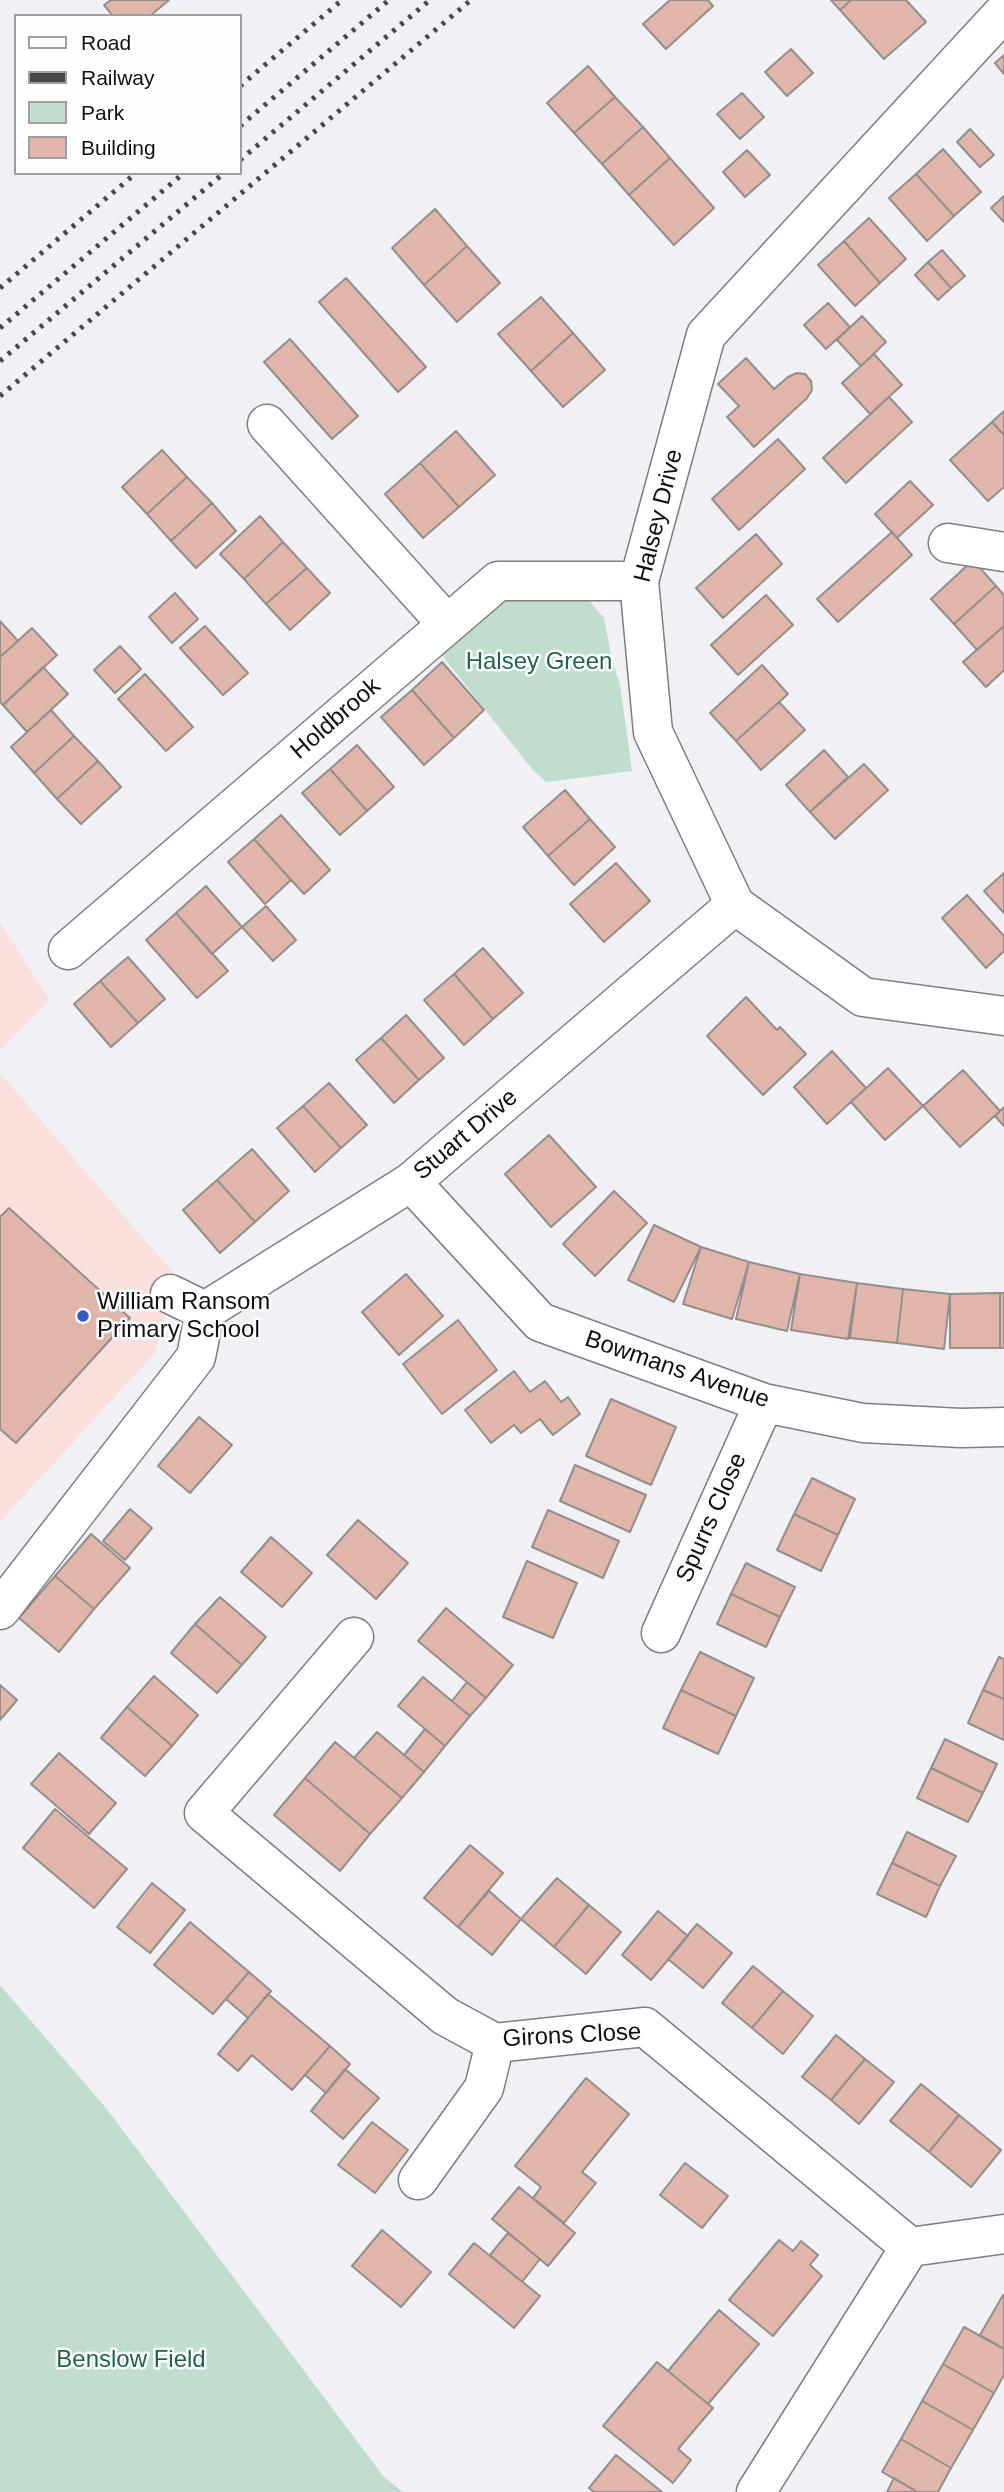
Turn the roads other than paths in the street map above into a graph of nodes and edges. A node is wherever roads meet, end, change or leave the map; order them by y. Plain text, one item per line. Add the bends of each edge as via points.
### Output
1 (1004, 12) edge
2 (267, 424) dead end
3 (948, 543) dead end
4 (1004, 552) edge
5 (639, 580) junction
6 (447, 624) junction
7 (735, 905) junction
8 (68, 950) dead end
9 (1004, 1016) edge
10 (411, 1182) junction
11 (170, 1294) dead end
12 (205, 1311) junction
13 (764, 1403) junction
14 (1004, 1427) edge
15 (0, 1611) edge
16 (661, 1633) dead end
17 (354, 1637) dead end
18 (495, 2043) junction
19 (418, 2179) dead end
20 (1004, 2234) edge
21 (909, 2247) junction
22 (756, 2492) edge

1 - 5 street, Halsey Drive via 706,335
2 - 6 street
3 - 4 street
5 - 6 street, Holdbrook via 498,581
5 - 7 street, Halsey Drive via 653,732
6 - 8 street, Holdbrook
7 - 9 street, Halsey Drive via 863,997
7 - 10 street, Stuart Drive
10 - 12 street, Stuart Drive
10 - 13 street, Bowmans Avenue via 540,1322
11 - 12 street
12 - 15 street via 196,1357
13 - 14 street, Bowmans Avenue via 863,1423
13 - 16 street, Spurrs Close
17 - 18 street, Girons Close via 204,1813 445,2016
18 - 19 street via 484,2088
18 - 21 street, Girons Close via 645,2027
20 - 21 street
21 - 22 street

